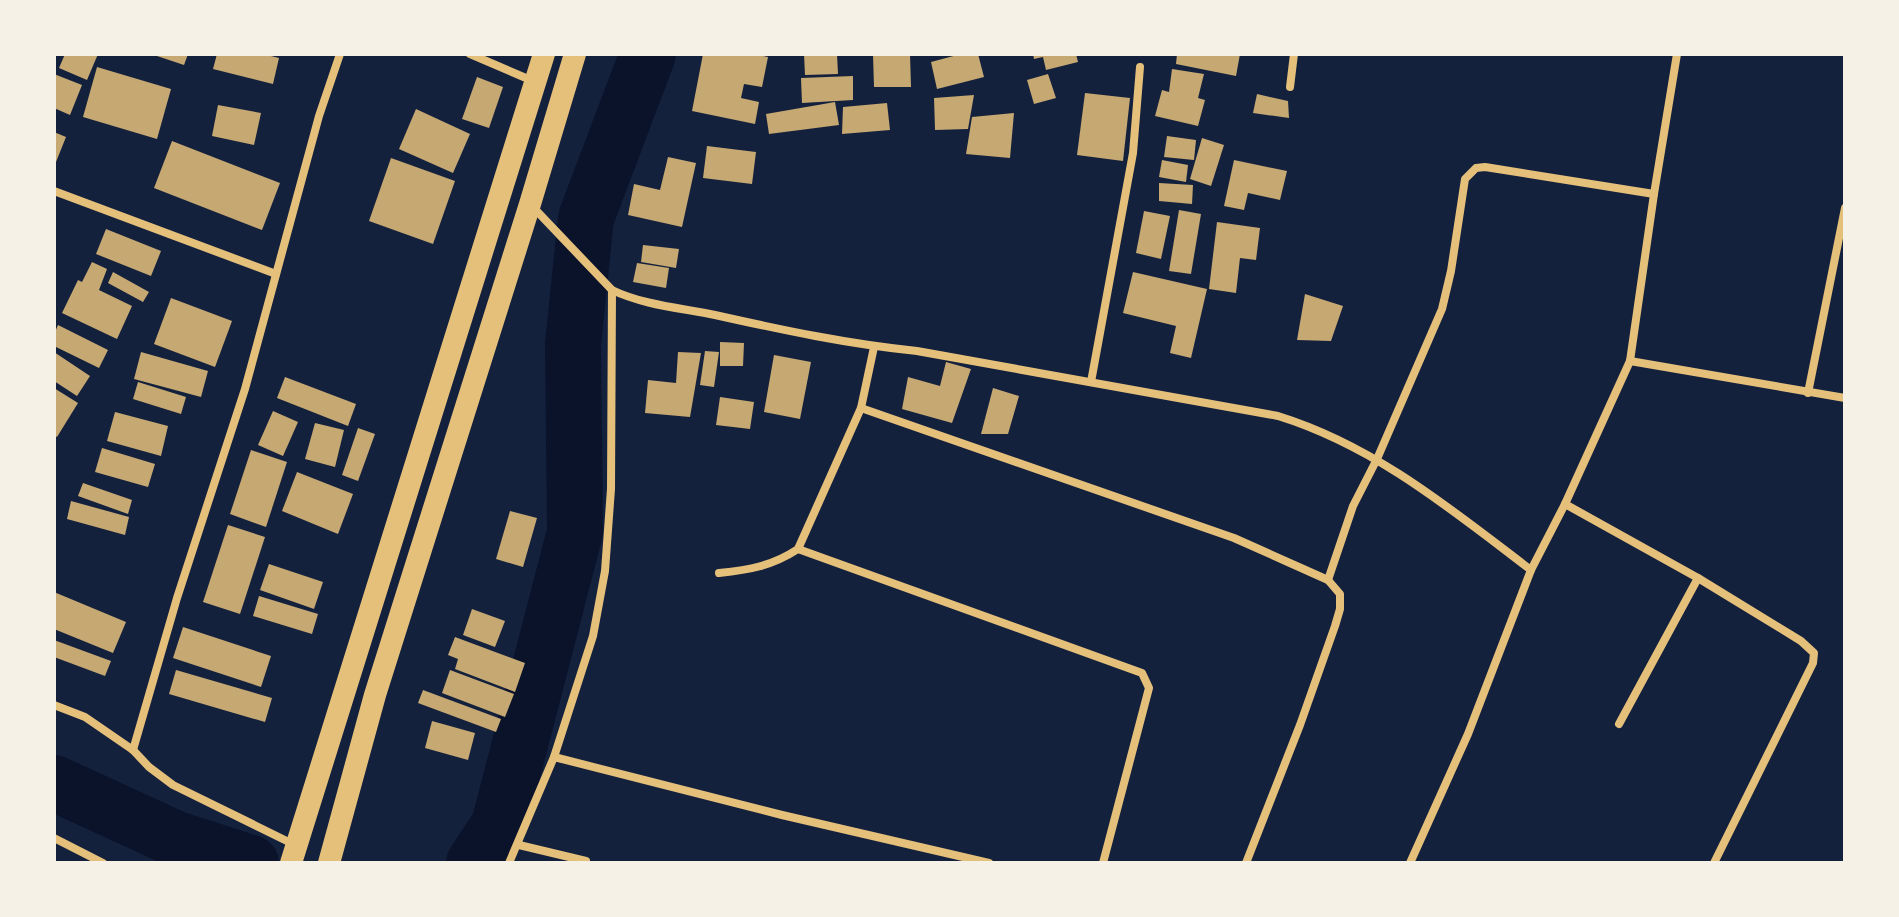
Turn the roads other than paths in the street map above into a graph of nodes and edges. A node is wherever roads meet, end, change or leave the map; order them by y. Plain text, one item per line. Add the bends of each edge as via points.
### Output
1 (340, 54) edge
2 (470, 54) edge
3 (544, 54) edge
4 (575, 54) edge
5 (1294, 54) edge
6 (1677, 54) edge
7 (1140, 67) dead end
8 (534, 81) junction
9 (1290, 87) dead end
10 (54, 191) edge
11 (1654, 194) junction
12 (530, 204) junction
13 (1845, 208) edge
14 (276, 274) junction
15 (612, 290) junction
16 (874, 347) junction
17 (1630, 361) junction
18 (1091, 382) junction
19 (1808, 393) junction
20 (1845, 398) edge
21 (861, 408) junction
22 (1377, 459) junction
23 (1565, 504) junction
24 (798, 549) junction
25 (1531, 570) junction
26 (719, 573) dead end
27 (1698, 578) junction
28 (1328, 580) junction
29 (346, 684) junction
30 (375, 695) junction
31 (54, 705) edge
32 (1619, 724) dead end
33 (133, 750) junction
34 (554, 757) junction
35 (54, 838) edge
36 (519, 845) junction
37 (293, 856) edge
38 (586, 861) edge
39 (329, 862) edge
40 (103, 863) edge
41 (509, 863) edge
42 (989, 863) edge
43 (1103, 863) edge
44 (1246, 863) edge
45 (1410, 863) edge
46 (1714, 863) edge

1 - 14 street
2 - 8 street
3 - 8 highway
4 - 12 highway
5 - 9 street
6 - 11 street
7 - 18 street via 1133,153
8 - 29 highway
10 - 14 street
11 - 17 street
11 - 22 street via 1485,167 1469,173 1442,309
12 - 15 street
12 - 30 highway
13 - 19 street
14 - 33 street
15 - 16 street via 688,311
15 - 34 street via 605,571 593,636
16 - 18 street
16 - 21 street
17 - 19 street
17 - 23 street
18 - 22 street via 1278,416 1339,438
19 - 20 street
21 - 24 street
21 - 28 street via 1234,538
22 - 25 street
22 - 28 street via 1353,506
23 - 25 street
23 - 27 street
24 - 26 street via 759,568
24 - 43 street via 1142,673 1149,688
25 - 45 street via 1468,734
27 - 32 street
27 - 46 street via 1814,653
28 - 44 street via 1340,594 1340,609
29 - 30 highway
29 - 37 highway
30 - 39 highway
31 - 33 street via 85,717
33 - 37 street via 173,785
34 - 36 street
34 - 42 street
35 - 40 street
36 - 38 street
36 - 41 street

